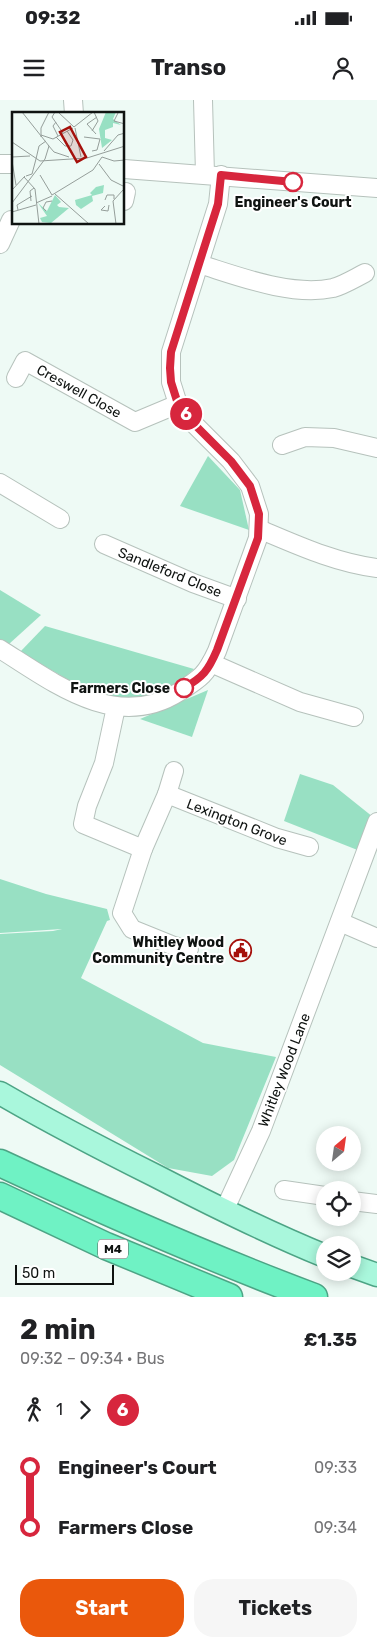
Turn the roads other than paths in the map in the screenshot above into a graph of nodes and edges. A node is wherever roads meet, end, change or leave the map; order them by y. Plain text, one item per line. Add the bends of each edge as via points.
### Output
1 (203, 100) edge
2 (125, 168) edge
3 (213, 174) junction
4 (377, 188) edge
5 (8, 220) edge
6 (0, 244) edge
7 (198, 264) junction
8 (364, 273) dead end
9 (16, 378) dead end
10 (178, 404) junction
11 (282, 445) dead end
12 (377, 448) edge
13 (0, 483) edge
14 (60, 519) dead end
15 (259, 529) junction
16 (104, 544) dead end
17 (377, 568) edge
18 (237, 599) junction
19 (0, 649) edge
20 (211, 663) junction
21 (116, 707) junction
22 (354, 717) dead end
23 (174, 771) dead end
24 (167, 794) junction
25 (377, 822) edge
26 (309, 847) dead end
27 (143, 849) junction
28 (340, 922) junction
29 (377, 938) edge
30 (189, 949) dead end
31 (0, 1093) edge
32 (0, 1148) edge
33 (0, 1163) edge
34 (284, 1190) dead end
35 (316, 1195) edge
36 (0, 1196) edge
37 (361, 1202) edge
38 (377, 1204) edge
39 (224, 1211) junction
40 (104, 1212) junction
41 (316, 1252) edge
42 (361, 1269) edge
43 (377, 1275) edge
44 (229, 1297) edge
45 (314, 1297) edge

1 - 3 street
2 - 3 street
3 - 4 street
3 - 7 street via 218,204
5 - 6 street
7 - 8 street via 257,282 308,290 334,288
7 - 10 street via 171,352 171,382
9 - 10 street, Creswell Close via 25,361 135,422
10 - 15 street via 250,486 259,514
11 - 12 street via 305,437 334,438
13 - 14 street
15 - 17 street via 350,563
15 - 18 street
16 - 18 street, Sandleford Close
18 - 20 street
19 - 21 street via 88,700
20 - 21 street via 201,678 167,699 144,707
20 - 22 street via 300,702
21 - 27 street via 104,763 83,824
23 - 24 street
24 - 26 street, Lexington Grove via 277,838
24 - 27 street
25 - 28 street, Whitley Wood Lane
27 - 30 street via 122,913 132,928
28 - 29 street
28 - 39 street, Whitley Wood Lane via 261,1131
31 - 39 main road
32 - 40 highway, M4
33 - 40 highway, M4
34 - 35 street
36 - 44 highway, M4 via 106,1246
37 - 38 street
39 - 41 main road
40 - 45 highway, M4
42 - 43 main road

